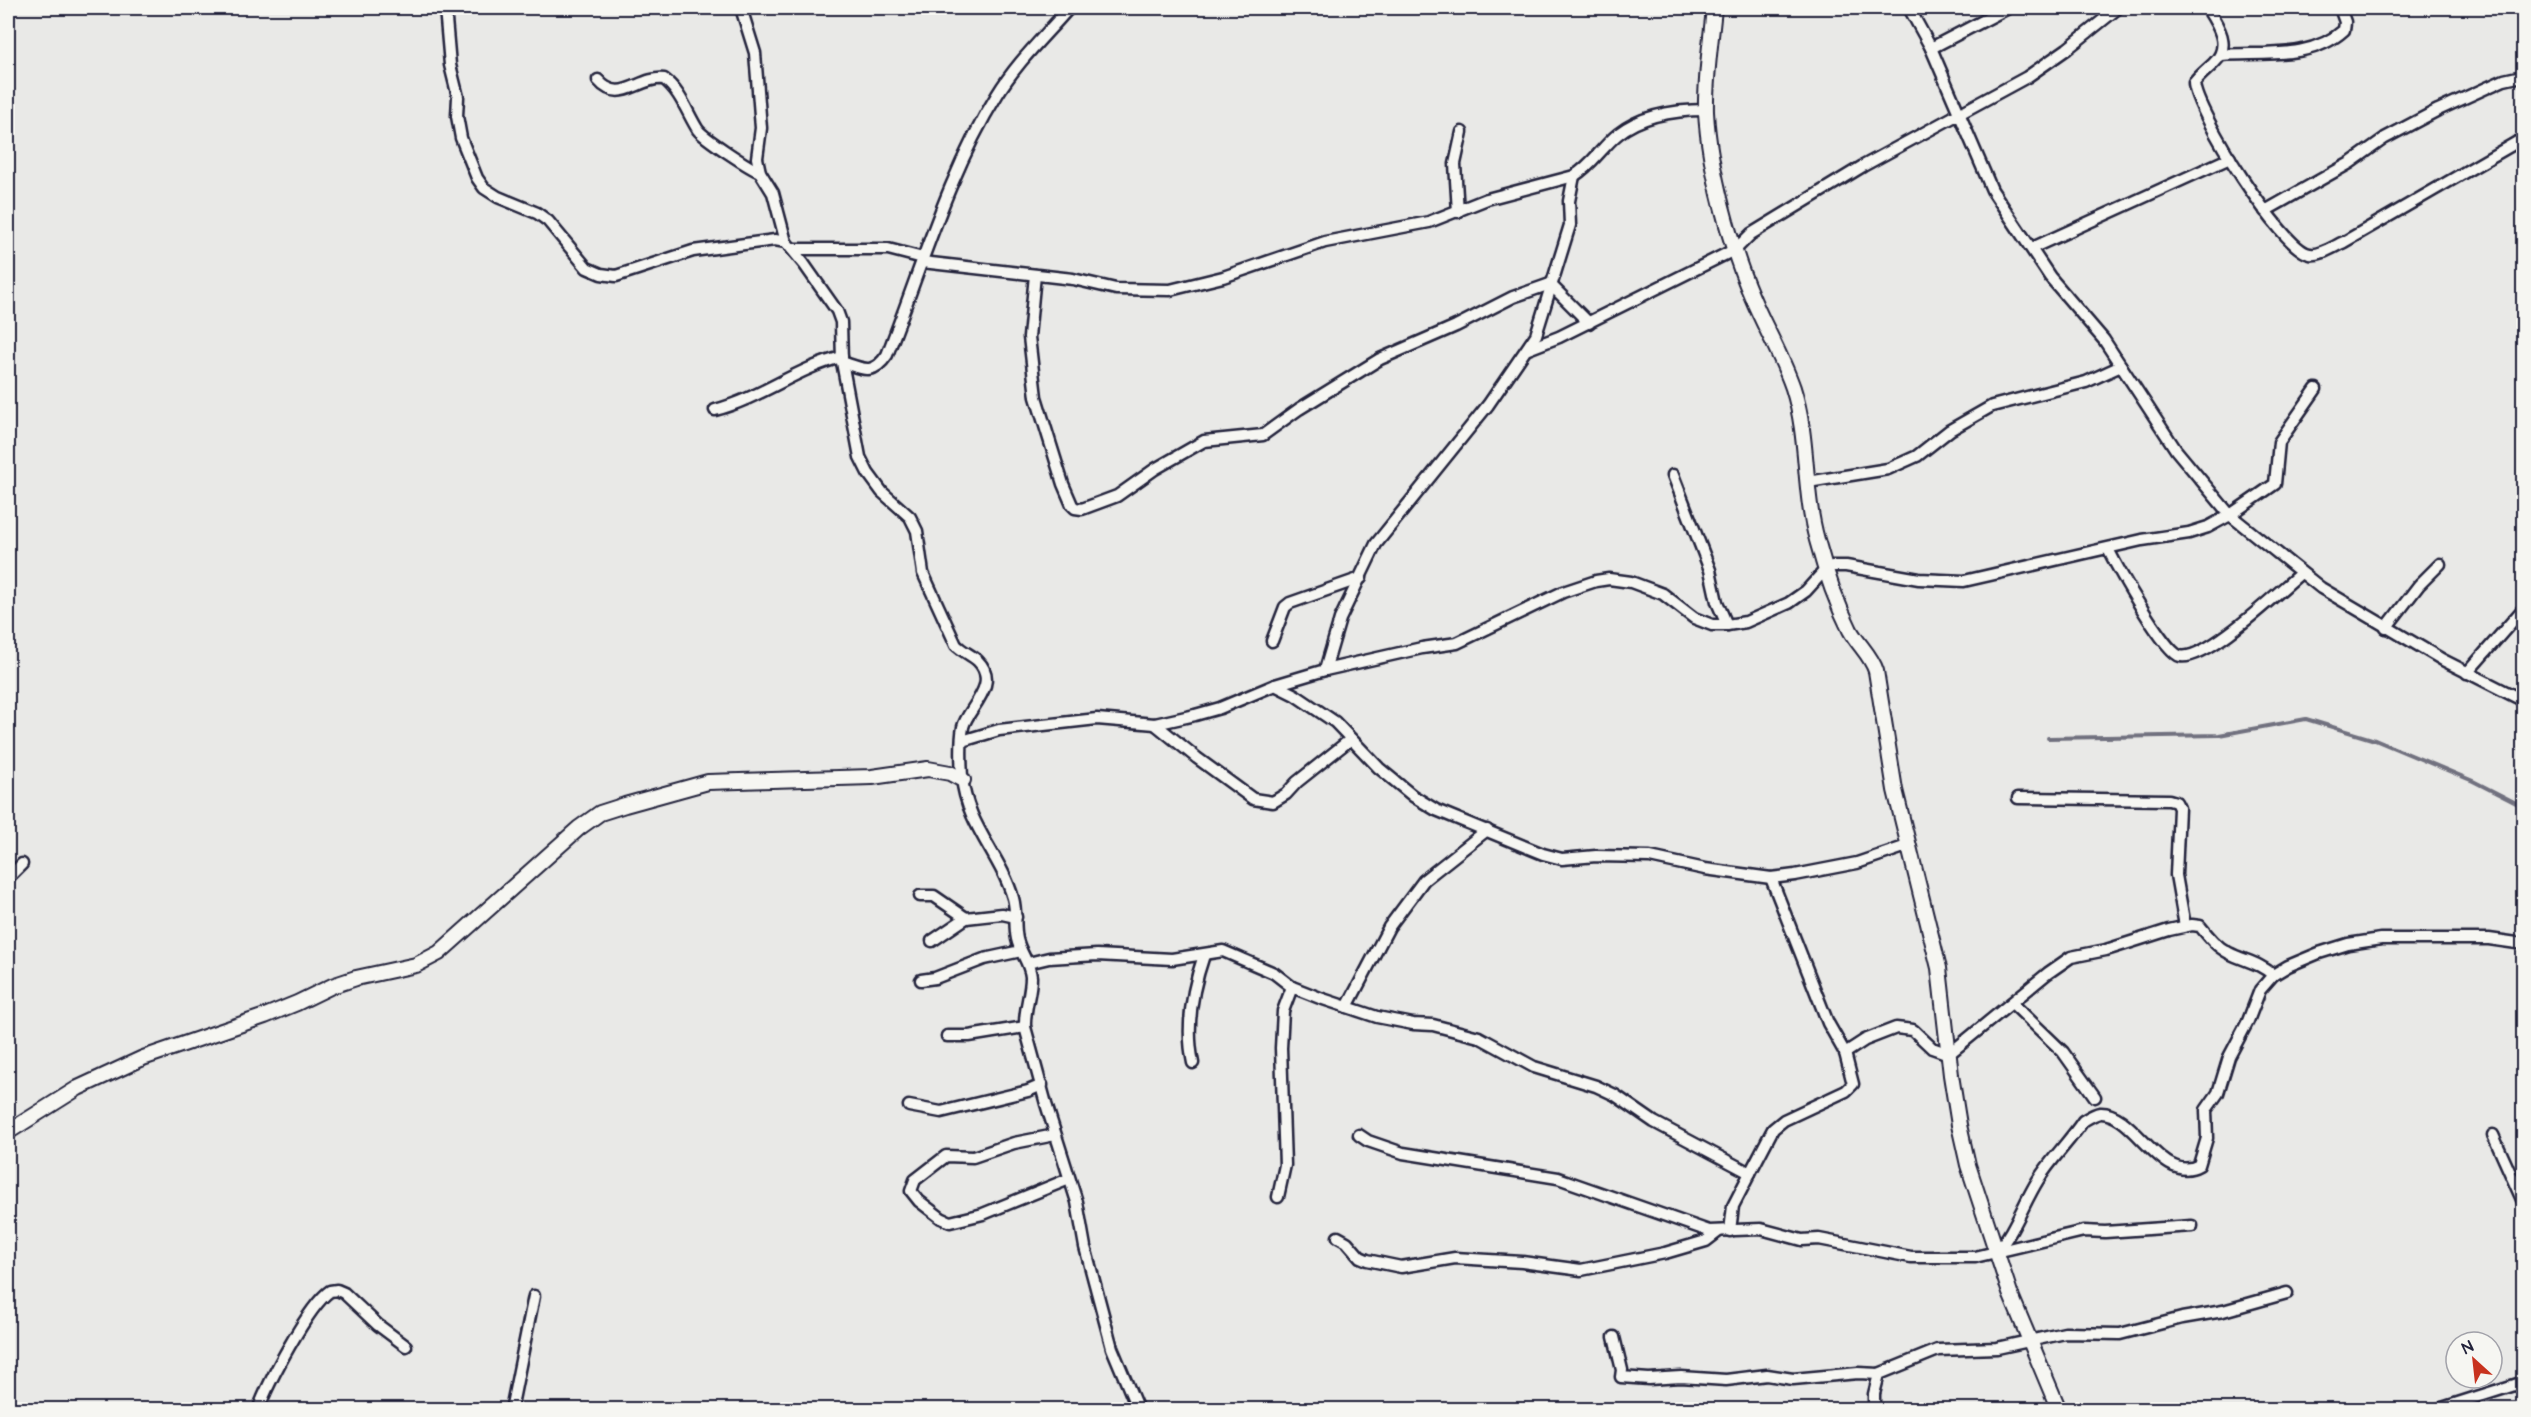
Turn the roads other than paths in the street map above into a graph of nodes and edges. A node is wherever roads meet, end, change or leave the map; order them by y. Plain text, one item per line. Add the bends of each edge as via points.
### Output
1 (445, 8) edge
2 (741, 8) edge
3 (1069, 8) edge
4 (1714, 8) edge
5 (1909, 8) edge
6 (2008, 8) edge
7 (2118, 8) edge
8 (2207, 8) edge
9 (2340, 8) edge
10 (2520, 8) edge
11 (2523, 17) edge
12 (1931, 48) junction
13 (2222, 55) junction
14 (2523, 76) edge
15 (598, 80) dead end
16 (1706, 110) junction
17 (1958, 113) junction
18 (1462, 132) dead end
19 (2523, 138) edge
20 (2230, 158) junction
21 (760, 172) junction
22 (1574, 176) junction
23 (2265, 211) junction
24 (1458, 212) junction
25 (789, 245) junction
26 (2032, 248) junction
27 (1736, 249) junction
28 (922, 260) junction
29 (1035, 274) junction
30 (1550, 284) junction
31 (1589, 323) junction
32 (1528, 349) junction
33 (842, 360) junction
34 (2121, 366) junction
35 (2316, 389) dead end
36 (715, 410) dead end
37 (1673, 476) dead end
38 (1808, 482) junction
39 (2230, 515) junction
40 (2108, 549) junction
41 (2440, 564) dead end
42 (1826, 570) junction
43 (2301, 573) junction
44 (1361, 578) junction
45 (2523, 608) edge
46 (1727, 625) junction
47 (2386, 628) junction
48 (1272, 641) dead end
49 (1325, 670) junction
50 (2467, 673) junction
51 (1275, 685) junction
52 (2523, 701) edge
53 (1155, 724) junction
54 (1351, 739) junction
55 (962, 741) junction
56 (963, 780) junction
57 (2018, 798) dead end
58 (1487, 830) junction
59 (1907, 846) junction
60 (22, 864) dead end
61 (8, 878) edge
62 (1771, 878) junction
63 (920, 896) dead end
64 (1017, 917) junction
65 (966, 918) junction
66 (2185, 926) junction
67 (932, 941) dead end
68 (2523, 944) edge
69 (1021, 951) junction
70 (1204, 955) junction
71 (1028, 963) junction
72 (2273, 975) junction
73 (921, 980) dead end
74 (1292, 987) junction
75 (2012, 1003) junction
76 (1347, 1007) junction
77 (1025, 1027) junction
78 (947, 1036) dead end
79 (1845, 1053) junction
80 (1949, 1054) junction
81 (1192, 1063) dead end
82 (1042, 1085) junction
83 (2095, 1097) dead end
84 (909, 1106) dead end
85 (8, 1131) edge
86 (1055, 1135) junction
87 (1359, 1135) dead end
88 (2493, 1135) dead end
89 (1750, 1173) junction
90 (1069, 1179) junction
91 (1278, 1197) dead end
92 (2523, 1204) edge
93 (2192, 1226) dead end
94 (1724, 1231) junction
95 (1338, 1237) dead end
96 (1996, 1252) junction
97 (2287, 1293) dead end
98 (534, 1296) dead end
99 (1614, 1337) dead end
100 (2031, 1341) junction
101 (406, 1346) dead end
102 (1879, 1374) junction
103 (2523, 1382) edge
104 (258, 1410) edge
105 (511, 1410) edge
106 (1138, 1410) edge
107 (1874, 1410) edge
108 (2059, 1410) edge
109 (2436, 1410) edge

1 - 25 street via 450,65 459,97 461,138 477,178 498,197 548,221 587,268 615,276 693,251 775,240
2 - 21 street via 755,53
3 - 28 street via 1028,51 996,95 972,140
4 - 16 street
5 - 12 street
6 - 12 street
7 - 17 street via 2027,77
8 - 13 street via 2222,34
9 - 13 street via 2344,30 2318,46 2298,52
10 - 11 street
12 - 17 street
13 - 20 street via 2199,76 2194,93
14 - 23 street via 2504,80 2438,110
15 - 21 street via 610,90 622,91 648,80 664,79 680,97 699,131
16 - 22 street via 1674,111 1634,124
16 - 27 street via 1719,191
17 - 26 street via 1992,190
17 - 27 street via 1773,220
18 - 24 street via 1455,164
19 - 23 street via 2319,254 2308,255 2290,243
20 - 23 street
20 - 26 street
21 - 25 street via 773,193
22 - 24 street via 1487,199
22 - 30 street via 1570,225
24 - 29 street via 1429,222 1325,242 1170,290 1116,289
25 - 28 street via 888,249
25 - 33 street via 837,311
26 - 34 street
27 - 31 street
27 - 38 street via 1751,296 1793,388 1803,426
28 - 29 street
28 - 33 street via 887,355 879,366 870,370
29 - 30 street via 1029,337 1036,398 1063,484 1072,505 1082,509 1117,496 1204,441 1263,435 1380,359 1513,297
30 - 31 street
30 - 32 street via 1541,323
31 - 32 street
32 - 44 street via 1376,544
33 - 36 street via 819,363 738,404
33 - 55 street via 860,457 882,492 910,517 917,531 923,573 956,645 979,662 985,677 981,697 963,724
34 - 38 street via 2086,381 1992,406 1917,456 1888,469
34 - 39 street via 2176,450
35 - 39 street via 2280,442 2274,484
37 - 46 street
38 - 42 street via 1809,506
39 - 40 street via 2189,533
39 - 43 street
40 - 42 street via 1964,581 1919,579 1845,566
40 - 43 street via 2156,630 2180,656 2204,651
41 - 47 street
42 - 46 street via 1789,603 1746,622
42 - 59 street via 1849,628 1873,660
43 - 47 street
44 - 48 street via 1290,603
44 - 49 street via 1340,619
45 - 50 street
46 - 49 street via 1712,625 1694,618 1663,594 1630,582 1596,580 1457,643
47 - 50 street
49 - 51 street
50 - 52 street
51 - 53 street via 1220,708
51 - 54 street via 1335,722
53 - 54 street via 1253,799 1274,802
53 - 55 street via 1096,719 999,730
54 - 58 street via 1413,796 1436,810
55 - 56 street
56 - 64 street via 980,835 1009,886
56 - 85 street via 928,769 872,777 708,782 600,813 439,953 416,965 332,986 297,1004 109,1072
57 - 66 street via 2176,802 2180,808 2176,874
58 - 62 street via 1562,859 1650,857
58 - 76 street via 1424,880 1389,927
59 - 62 street via 1857,863
59 - 80 street via 1939,968
60 - 61 street
62 - 79 street via 1828,1023
63 - 65 street via 934,896
64 - 65 street via 1002,914
64 - 69 street
65 - 67 street
66 - 72 street via 2200,926 2215,944 2264,966
66 - 75 street via 2071,957
68 - 72 street via 2489,939 2381,939 2348,944
69 - 71 street
69 - 73 street
70 - 71 street via 1152,960 1097,955
70 - 74 street via 1223,951 1274,973
70 - 81 street via 1191,1002
71 - 77 street via 1031,976
72 - 96 street via 2260,990 2229,1057 2218,1094 2206,1110 2207,1138 2199,1165 2193,1169 2179,1168 2155,1154 2109,1114 2091,1116 2045,1168 2010,1236
74 - 76 street
74 - 91 street via 1283,1011 1284,1165
75 - 80 street
75 - 83 street via 2063,1052
76 - 89 street via 1377,1017 1433,1024 1479,1037 1534,1067 1614,1095 1654,1122
77 - 78 street
77 - 82 street
79 - 80 street via 1896,1028 1913,1030 1932,1048
79 - 89 street via 1853,1084 1773,1129
80 - 96 street via 1968,1165
82 - 84 street via 941,1112
82 - 86 street
86 - 90 street
86 - 90 street via 973,1157 946,1156 915,1180 911,1191 950,1222 983,1214
87 - 94 street via 1403,1153 1558,1178 1709,1231
88 - 92 street
89 - 94 street
90 - 106 street via 1112,1348
93 - 96 street via 2084,1231
94 - 95 street via 1706,1241 1665,1253 1581,1270 1455,1258 1401,1267 1360,1257
94 - 96 street via 1761,1229 1802,1240 1819,1239 1911,1257 1975,1257
96 - 100 street
97 - 100 street via 2120,1334 2065,1334
98 - 105 street
99 - 102 street via 1621,1377 1726,1380 1767,1375 1793,1379 1858,1372
100 - 102 street via 1997,1348 1938,1350
100 - 108 street
101 - 104 street via 344,1293 330,1291 274,1371
102 - 107 street
103 - 109 street

